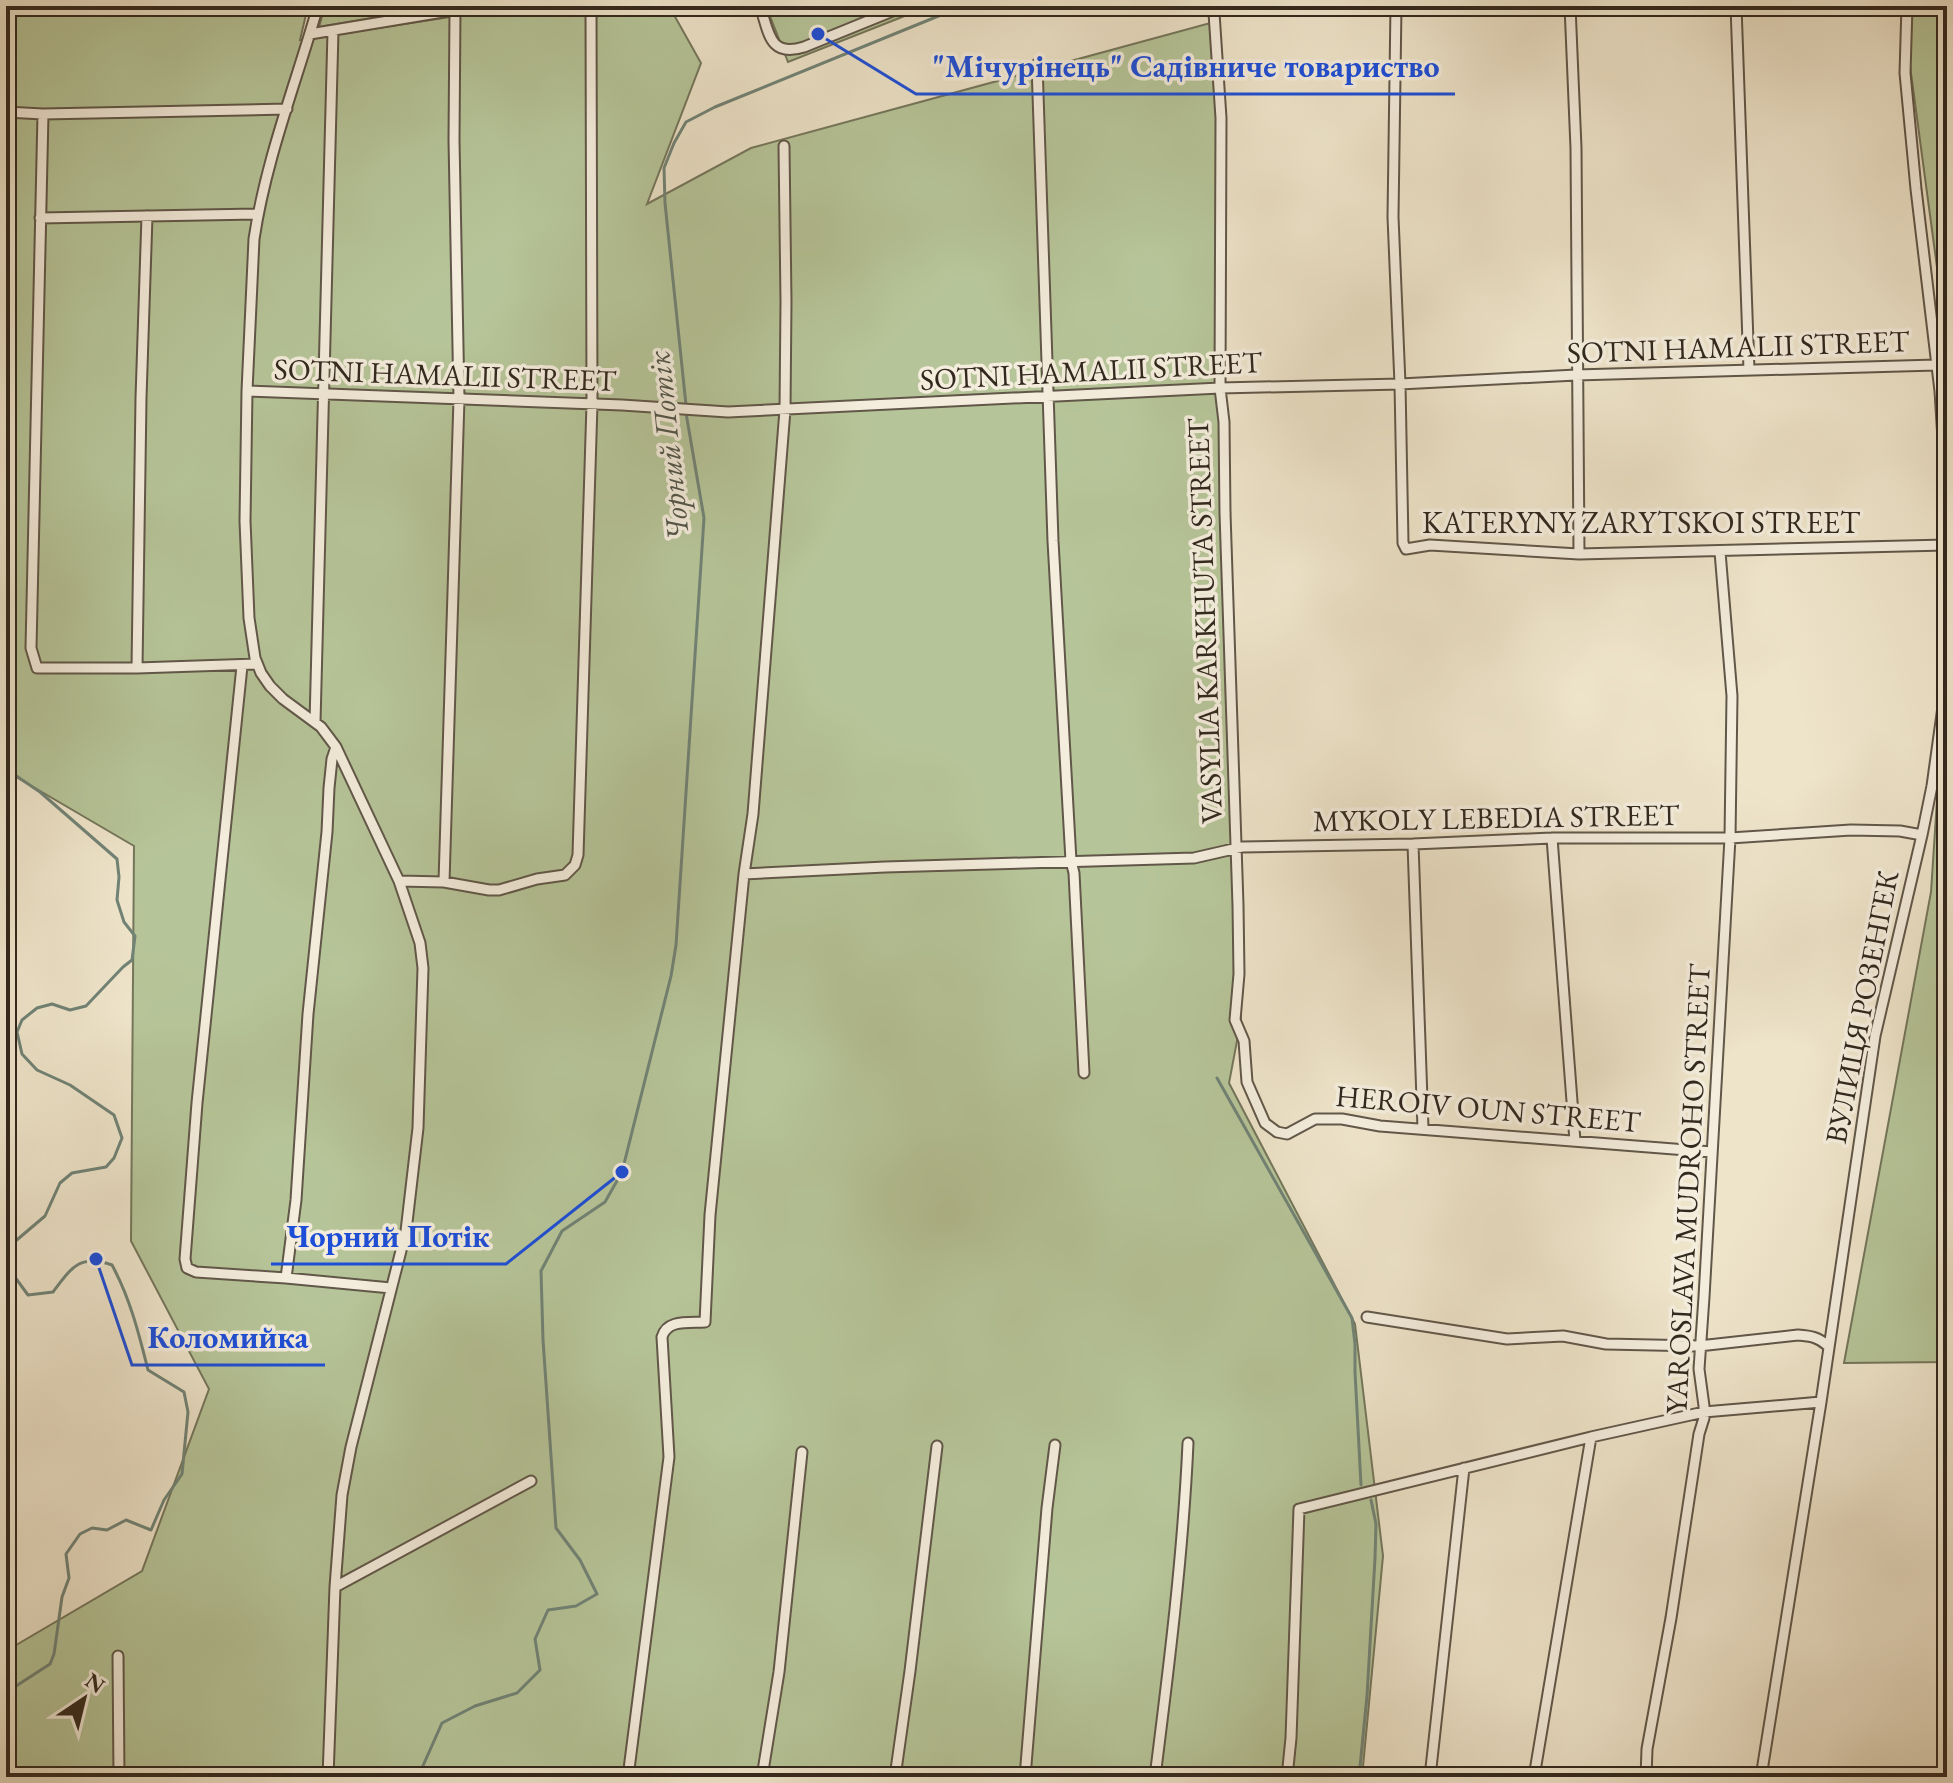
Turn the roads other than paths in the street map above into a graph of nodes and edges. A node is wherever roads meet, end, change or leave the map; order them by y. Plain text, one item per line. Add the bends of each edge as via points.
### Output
1 (56, 6) edge
2 (479, 6) edge
3 (591, 6) edge
4 (760, 6) edge
5 (905, 6) edge
6 (1396, 6) edge
7 (1570, 6) edge
8 (1736, 6) edge
9 (1907, 6) edge
10 (318, 8) edge
11 (455, 10) junction
12 (1214, 13) dead end
13 (333, 31) junction
14 (310, 34) junction
15 (1037, 64) dead end
16 (287, 109) junction
17 (6, 112) edge
18 (43, 114) junction
19 (784, 146) dead end
20 (257, 214) junction
21 (147, 216) junction
22 (40, 218) junction
23 (1936, 365) junction
24 (1749, 370) junction
25 (1576, 375) junction
26 (1400, 384) junction
27 (1220, 388) junction
28 (247, 391) junction
29 (324, 393) junction
30 (1048, 396) junction
31 (459, 399) junction
32 (592, 404) junction
33 (785, 410) junction
34 (1946, 534) edge
35 (1946, 545) edge
36 (1720, 552) junction
37 (1579, 554) junction
38 (1947, 574) edge
39 (257, 664) junction
40 (242, 666) junction
41 (137, 668) junction
42 (1947, 678) edge
43 (315, 722) junction
44 (336, 747) junction
45 (1922, 835) junction
46 (1552, 838) junction
47 (1730, 838) junction
48 (1413, 844) junction
49 (1236, 848) junction
50 (1071, 861) junction
51 (744, 874) junction
52 (399, 881) junction
53 (444, 882) junction
54 (1084, 1073) dead end
55 (1247, 1082) joint
56 (1423, 1128) junction
57 (1575, 1141) junction
58 (1712, 1152) junction
59 (286, 1278) junction
60 (391, 1288) junction
61 (1367, 1317) dead end
62 (1699, 1346) junction
63 (1828, 1346) junction
64 (1821, 1402) junction
65 (1704, 1412) junction
66 (1591, 1437) junction
67 (1188, 1443) dead end
68 (1055, 1445) dead end
69 (937, 1446) dead end
70 (802, 1452) dead end
71 (1464, 1468) junction
72 (531, 1481) dead end
73 (335, 1587) junction
74 (118, 1656) dead end
75 (119, 1777) edge
76 (328, 1777) edge
77 (628, 1777) edge
78 (762, 1777) edge
79 (895, 1777) edge
80 (1025, 1777) edge
81 (1155, 1777) edge
82 (1287, 1777) edge
83 (1430, 1777) edge
84 (1534, 1777) edge
85 (1646, 1777) edge
86 (1761, 1777) edge

1 - 10 street
2 - 11 street
3 - 32 street
4 - 5 street via 774,44 790,51
6 - 26 street via 1393,217
7 - 25 street
8 - 24 street
9 - 23 street via 1905,73
10 - 14 street
11 - 13 street
11 - 31 street
12 - 27 street, VASYLIA KARKHUTA STREET via 1221,118
13 - 14 street
13 - 29 street
14 - 16 street
15 - 30 street
16 - 18 street
16 - 20 street
17 - 18 street
18 - 22 street
19 - 33 street
20 - 21 street
20 - 28 street
21 - 22 street
21 - 41 street
22 - 41 street via 31,648 37,668
23 - 24 street, SOTNI HAMALII STREET
23 - 34 street
24 - 25 street, SOTNI HAMALII STREET
25 - 26 street, SOTNI HAMALII STREET
25 - 37 street
26 - 27 street, SOTNI HAMALII STREET
26 - 37 street, KATERYNY ZARYTSKOI STREET via 1406,549 1430,545
27 - 30 street, SOTNI HAMALII STREET
27 - 49 street, VASYLIA KARKHUTA STREET
28 - 29 street, SOTNI HAMALII STREET
28 - 39 street via 245,535
29 - 31 street, SOTNI HAMALII STREET
29 - 43 street
30 - 33 street, SOTNI HAMALII STREET
30 - 50 street
31 - 32 street, SOTNI HAMALII STREET
31 - 53 street
32 - 33 street, SOTNI HAMALII STREET
32 - 53 street via 575,865 565,875 499,890
33 - 51 street
34 - 35 street
35 - 36 street, KATERYNY ZARYTSKOI STREET
35 - 38 street
36 - 37 street, KATERYNY ZARYTSKOI STREET
36 - 47 street, YAROSLAVA MUDROHO STREET via 1732,696
39 - 40 street
39 - 43 street via 283,699
40 - 41 street
40 - 59 street via 185,1259 187,1268 196,1272
42 - 45 street, ВУЛИЦЯ РОЗЕНГЕК
43 - 44 street
44 - 52 street
44 - 59 street
45 - 47 street, MYKOLY LEBEDIA STREET via 1851,830
45 - 63 street, ВУЛИЦЯ РОЗЕНГЕК via 1875,1036
46 - 47 street, MYKOLY LEBEDIA STREET
46 - 48 street, MYKOLY LEBEDIA STREET
46 - 57 street
47 - 58 street, YAROSLAVA MUDROHO STREET
48 - 49 street, MYKOLY LEBEDIA STREET
48 - 56 street
49 - 50 street, MYKOLY LEBEDIA STREET via 1194,858
49 - 55 street, VASYLIA KARKHUTA STREET via 1235,1020 1244,1041
50 - 51 street, MYKOLY LEBEDIA STREET
50 - 54 street
51 - 77 street via 710,1215 705,1322 668,1326 662,1337 669,1457
52 - 53 street
52 - 60 street via 420,943 424,977 413,1184
55 - 56 street, HEROIV OUN STREET via 1265,1123 1277,1132 1287,1134 1319,1118
56 - 57 street, HEROIV OUN STREET
57 - 58 street, HEROIV OUN STREET
58 - 62 street, YAROSLAVA MUDROHO STREET
59 - 60 street
60 - 73 street via 346,1470
61 - 62 street via 1507,1339 1563,1336 1606,1344
62 - 63 street via 1798,1335
62 - 65 street, YAROSLAVA MUDROHO STREET
63 - 64 street, ВУЛИЦЯ РОЗЕНГЕК
64 - 65 street
64 - 86 street, ВУЛИЦЯ РОЗЕНГЕК
65 - 66 street
65 - 85 street, YAROSLAVA MUDROHO STREET
66 - 71 street
66 - 84 street
67 - 81 street
68 - 80 street
69 - 79 street
70 - 78 street via 779,1672
71 - 82 street via 1299,1509
71 - 83 street
72 - 73 street
73 - 76 street
74 - 75 street

